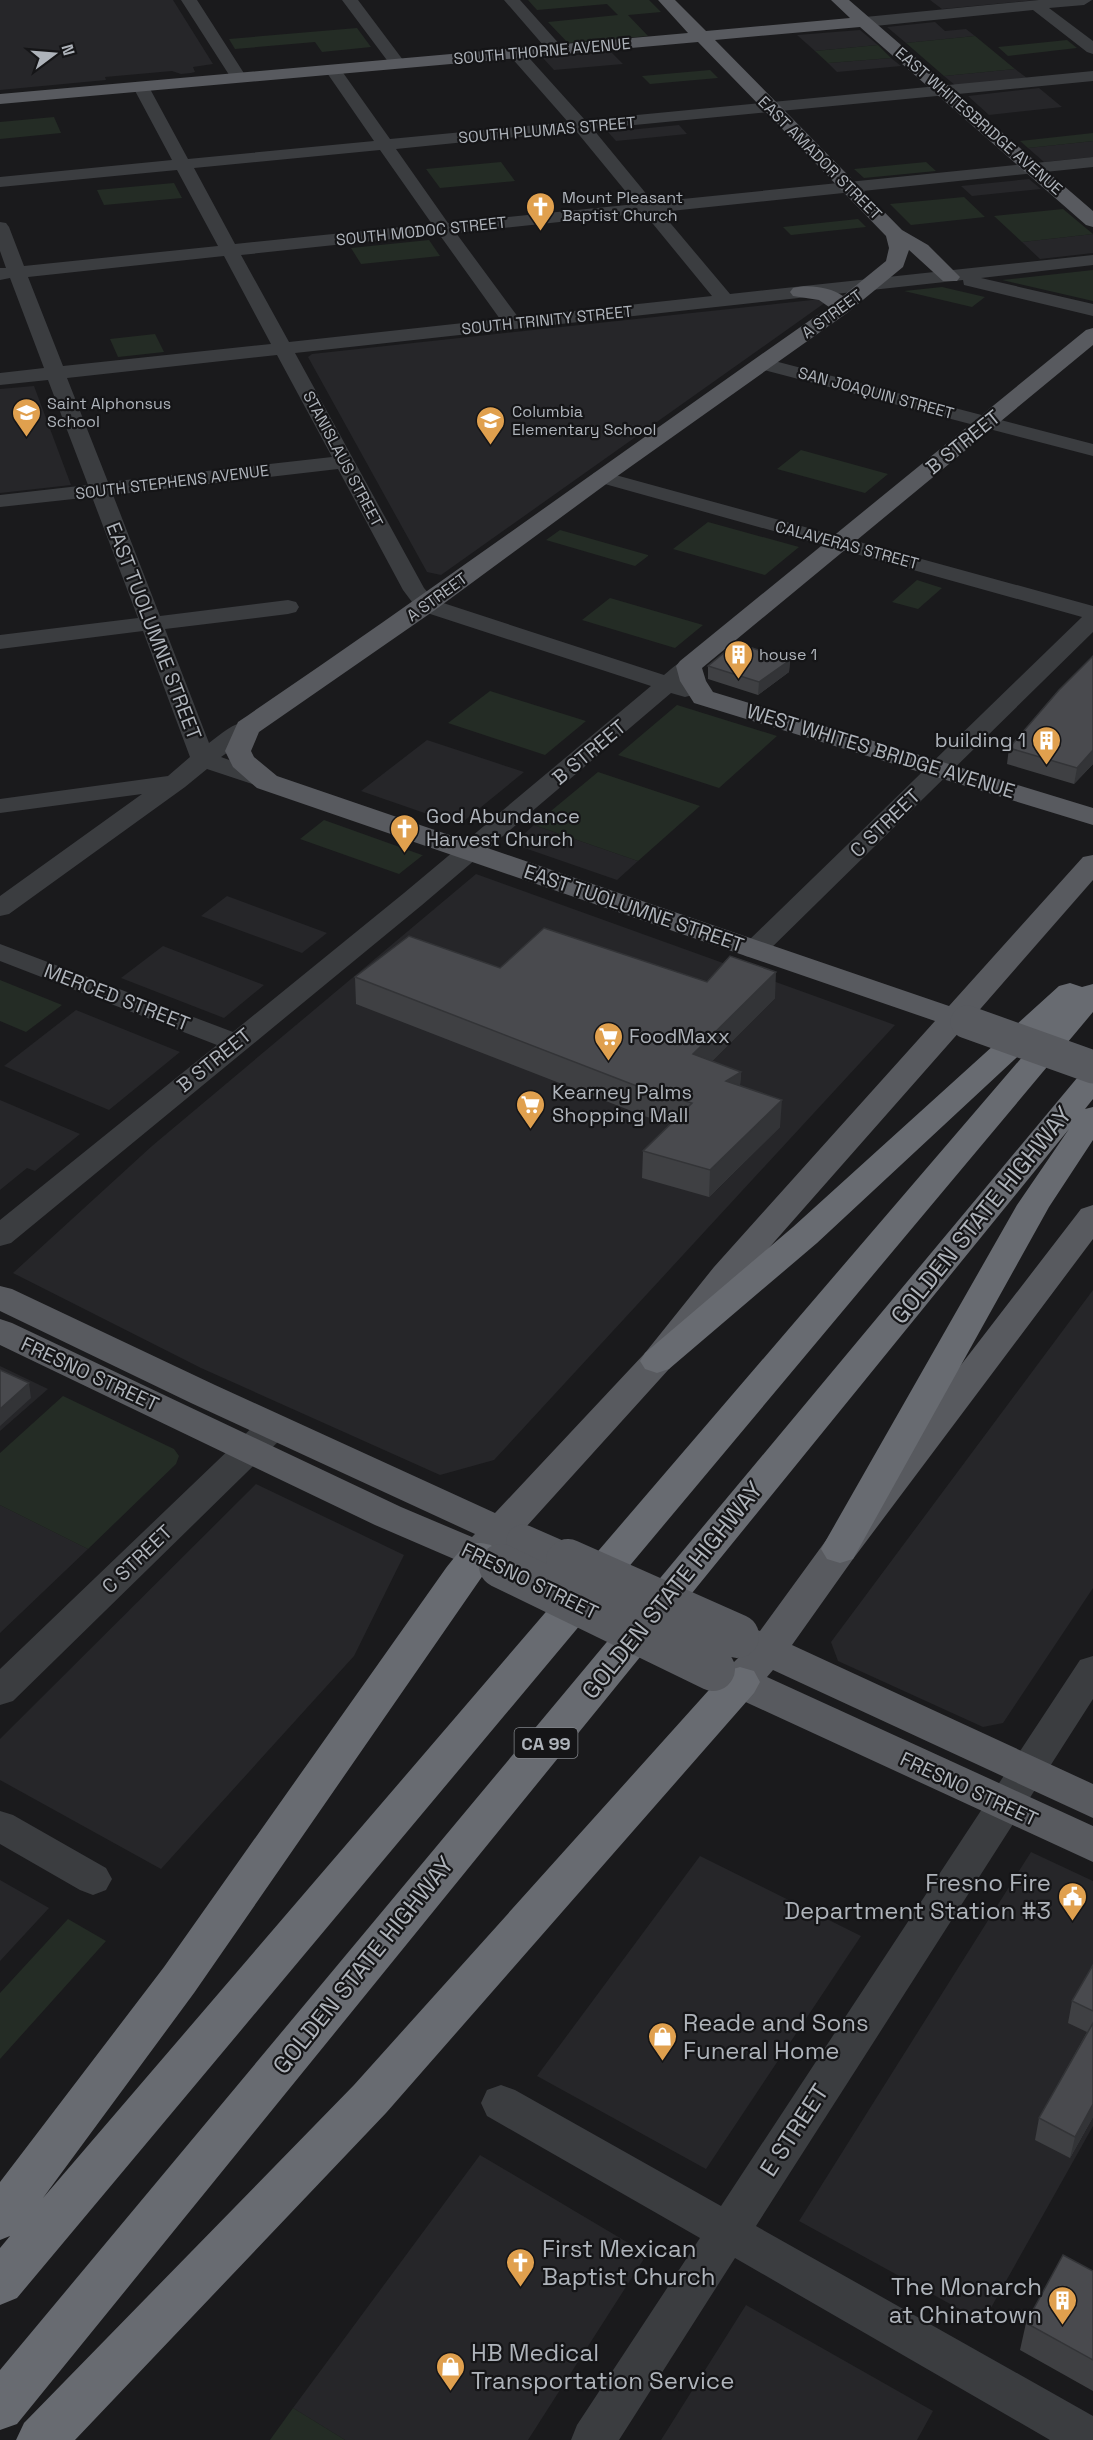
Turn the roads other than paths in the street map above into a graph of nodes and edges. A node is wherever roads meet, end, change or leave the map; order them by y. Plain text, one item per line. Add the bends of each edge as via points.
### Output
1 (189, 0) edge
2 (350, 0) edge
3 (512, 0) edge
4 (666, 0) edge
5 (839, 0) edge
6 (1084, 0) edge
7 (1036, 5) junction
8 (865, 22) junction
9 (703, 37) junction
10 (1093, 49) edge
11 (556, 50) junction
12 (516, 53) junction
13 (398, 64) junction
14 (333, 70) junction
15 (1093, 76) edge
16 (239, 78) junction
17 (141, 87) junction
18 (946, 92) junction
19 (0, 99) edge
20 (771, 108) junction
21 (581, 126) junction
22 (385, 145) junction
23 (1093, 162) edge
24 (183, 164) junction
25 (1033, 169) junction
26 (0, 182) edge
27 (848, 187) junction
28 (649, 207) junction
29 (1093, 221) edge
30 (0, 227) edge
31 (443, 228) junction
32 (895, 234) junction
33 (230, 250) junction
34 (1093, 260) edge
35 (8, 273) edge
36 (950, 276) junction
37 (873, 285) junction
38 (800, 292) junction
39 (725, 300) junction
40 (840, 309) junction
41 (1093, 310) edge
42 (513, 323) junction
43 (1093, 334) edge
44 (283, 348) junction
45 (763, 364) junction
46 (56, 373) junction
47 (0, 379) edge
48 (988, 422) junction
49 (1093, 450) edge
50 (345, 462) junction
51 (601, 477) junction
52 (100, 490) junction
53 (0, 501) edge
54 (837, 542) junction
55 (426, 605) junction
56 (288, 607) dead end
57 (1093, 613) edge
58 (1093, 619) edge
59 (151, 624) junction
60 (0, 642) edge
61 (689, 666) junction
62 (669, 685) junction
63 (703, 697) junction
64 (247, 728) junction
65 (202, 759) junction
66 (941, 769) junction
67 (176, 782) junction
68 (267, 782) junction
69 (0, 806) edge
70 (1093, 817) edge
71 (471, 850) junction
72 (1093, 863) edge
73 (0, 908) edge
74 (754, 950) junction
75 (0, 952) edge
76 (1093, 971) edge
77 (1093, 993) edge
78 (960, 1020) junction
79 (235, 1042) junction
80 (1093, 1067) edge
81 (1093, 1079) edge
82 (1093, 1118) edge
83 (1093, 1216) edge
84 (0, 1236) edge
85 (0, 1297) edge
86 (0, 1331) edge
87 (657, 1361) junction
88 (262, 1438) junction
89 (501, 1548) junction
90 (840, 1549) junction
91 (739, 1659) junction
92 (1093, 1670) edge
93 (0, 1691) edge
94 (1028, 1771) junction
95 (1093, 1802) edge
96 (1005, 1805) junction
97 (0, 1826) edge
98 (1093, 1845) edge
99 (93, 1879) dead end
100 (501, 2103) dead end
101 (0, 2218) edge
102 (728, 2232) junction
103 (0, 2283) edge
104 (0, 2407) edge
105 (41, 2440) edge
106 (593, 2440) edge
107 (1093, 2440) edge

1 - 16 street
2 - 13 street
3 - 11 street
4 - 9 main road, EAST AMADOR STREET
5 - 8 main road, EAST WHITESBRIDGE AVENUE
6 - 7 street, SOUTH THORNE AVENUE
7 - 8 street, SOUTH THORNE AVENUE
7 - 10 street
8 - 9 main road, SOUTH THORNE AVENUE
8 - 18 main road, EAST WHITESBRIDGE AVENUE
9 - 11 main road, SOUTH THORNE AVENUE
9 - 20 main road, EAST AMADOR STREET
11 - 12 main road, SOUTH THORNE AVENUE
12 - 13 main road, SOUTH THORNE AVENUE
12 - 21 street
13 - 14 main road, SOUTH THORNE AVENUE
14 - 16 main road, SOUTH THORNE AVENUE
14 - 22 street
15 - 18 street, SOUTH PLUMAS STREET
16 - 17 main road, SOUTH THORNE AVENUE
17 - 19 main road, SOUTH THORNE AVENUE
17 - 24 street, STANISLAUS STREET
18 - 20 street, SOUTH PLUMAS STREET
18 - 25 main road, EAST WHITESBRIDGE AVENUE
20 - 21 street, SOUTH PLUMAS STREET
20 - 27 main road, EAST AMADOR STREET
21 - 22 street, SOUTH PLUMAS STREET
21 - 28 street
22 - 24 street, SOUTH PLUMAS STREET
22 - 31 street
23 - 25 street, SOUTH MODOC STREET
24 - 26 street, SOUTH PLUMAS STREET
24 - 33 street, STANISLAUS STREET
25 - 27 street, SOUTH MODOC STREET
25 - 29 main road, EAST WHITESBRIDGE AVENUE
27 - 28 street, SOUTH MODOC STREET
27 - 32 main road, EAST AMADOR STREET
28 - 31 street, SOUTH MODOC STREET
28 - 39 street
30 - 35 street, EAST TUOLUMNE STREET
31 - 33 street, SOUTH MODOC STREET
31 - 42 street
32 - 36 main road via 921,249
32 - 37 main road, EAST AMADOR STREET via 899,248 896,263
33 - 35 street, SOUTH MODOC STREET
33 - 44 street, STANISLAUS STREET
34 - 36 street, SOUTH TRINITY STREET
35 - 46 street, EAST TUOLUMNE STREET
36 - 37 street, SOUTH TRINITY STREET
36 - 41 street
37 - 38 street, SOUTH TRINITY STREET
37 - 40 main road, A STREET
38 - 39 street, SOUTH TRINITY STREET
38 - 40 main road via 832,297
39 - 42 street, SOUTH TRINITY STREET
40 - 45 main road, A STREET
42 - 44 street, SOUTH TRINITY STREET
43 - 48 main road, B STREET
44 - 46 street, SOUTH TRINITY STREET
44 - 50 street, STANISLAUS STREET
45 - 48 street, SAN JOAQUIN STREET
45 - 51 main road, A STREET
46 - 47 street, SOUTH TRINITY STREET
46 - 52 street, EAST TUOLUMNE STREET
48 - 49 street, SAN JOAQUIN STREET
48 - 54 main road, B STREET
50 - 52 street, SOUTH STEPHENS AVENUE
50 - 55 street, STANISLAUS STREET via 414,590
51 - 54 street, CALAVERAS STREET
51 - 55 main road, A STREET
52 - 53 street, SOUTH STEPHENS AVENUE
52 - 59 street, EAST TUOLUMNE STREET
54 - 57 street, CALAVERAS STREET
54 - 61 main road, B STREET
55 - 62 street
55 - 64 main road, A STREET
56 - 59 street
58 - 66 street, C STREET
59 - 60 street
59 - 65 street, EAST TUOLUMNE STREET
61 - 62 street, B STREET
61 - 63 main road
62 - 63 street, WEST WHITES BRIDGE AVENUE
62 - 71 street, B STREET
63 - 66 main road, WEST WHITES BRIDGE AVENUE
64 - 65 street, A STREET
64 - 68 main road via 238,751 242,760
65 - 67 street, A STREET
65 - 68 street, EAST TUOLUMNE STREET
66 - 70 main road, WEST WHITES BRIDGE AVENUE
66 - 74 street, C STREET
67 - 69 street
67 - 73 street, A STREET
68 - 71 main road, EAST TUOLUMNE STREET
71 - 74 main road, EAST TUOLUMNE STREET
71 - 79 street, B STREET
72 - 78 main road
74 - 78 main road, EAST TUOLUMNE STREET
75 - 79 street, MERCED STREET
76 - 87 highway via 806,1235
77 - 103 highway
78 - 80 main road, EAST TUOLUMNE STREET, bridge
78 - 87 main road via 726,1275
79 - 84 street, B STREET
81 - 104 highway, GOLDEN STATE HIGHWAY / CA 99
82 - 90 highway via 1033,1205
83 - 90 main road
85 - 88 main road, FRESNO STREET
86 - 88 main road, FRESNO STREET
87 - 89 main road
88 - 89 main road, FRESNO STREET via 388,1516
88 - 93 street, C STREET
89 - 91 main road, FRESNO STREET, bridge
89 - 101 highway via 459,1578 180,1980
90 - 91 main road
91 - 94 main road, FRESNO STREET
91 - 96 main road, FRESNO STREET
91 - 105 highway via 370,2099
92 - 94 street, E STREET
94 - 95 main road, FRESNO STREET
94 - 96 street, E STREET
96 - 98 main road, FRESNO STREET
96 - 102 street, E STREET
97 - 99 street
100 - 102 street
102 - 106 street, E STREET
102 - 107 street

